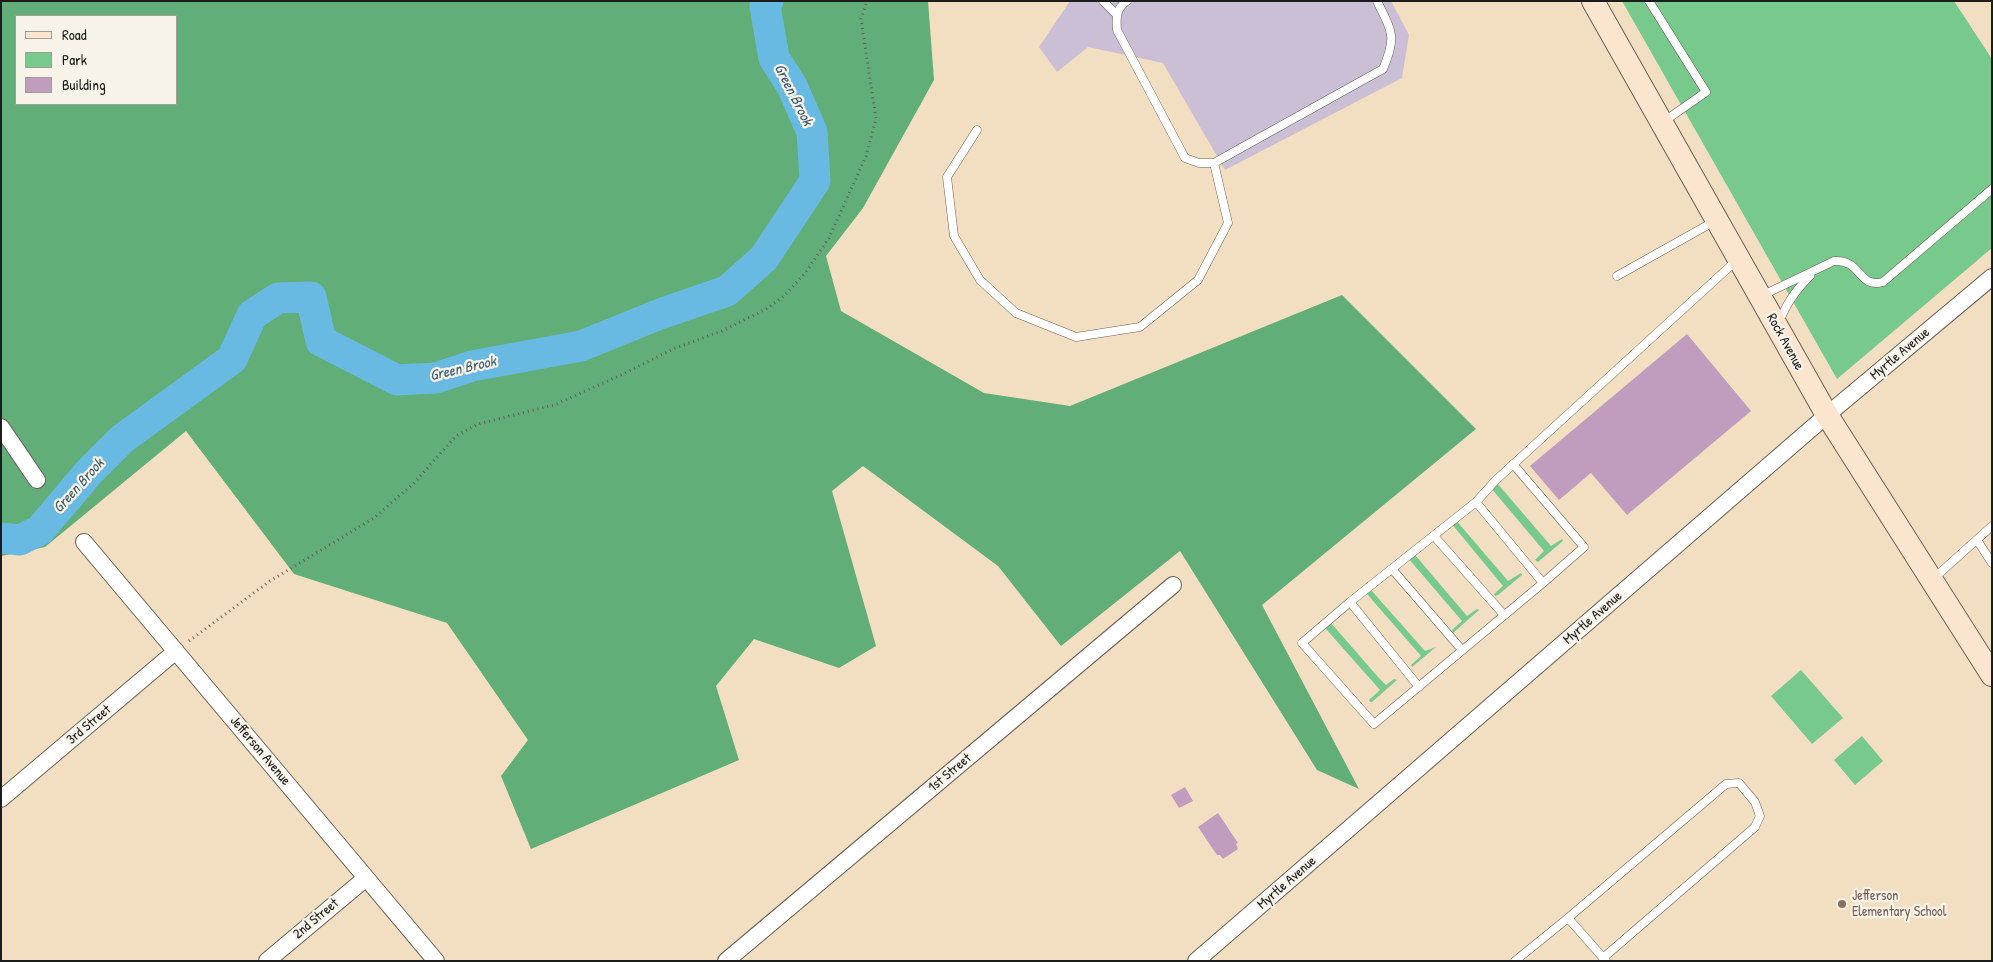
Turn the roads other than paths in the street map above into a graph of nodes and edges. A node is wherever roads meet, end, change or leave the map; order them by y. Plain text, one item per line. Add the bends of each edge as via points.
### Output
1 (1103, 1) edge
2 (1126, 1) edge
3 (1376, 1) edge
4 (1593, 1) edge
5 (1649, 1) edge
6 (1117, 15) junction
7 (1662, 123) junction
8 (977, 130) dead end
9 (1214, 163) junction
10 (1992, 189) edge
11 (1717, 220) junction
12 (1738, 259) junction
13 (1815, 272) junction
14 (1617, 276) dead end
15 (1992, 277) edge
16 (1760, 297) junction
17 (1777, 328) junction
18 (1826, 416) junction
19 (1, 426) edge
20 (1513, 464) junction
21 (37, 480) dead end
22 (1476, 502) junction
23 (1992, 526) edge
24 (1434, 536) junction
25 (1976, 540) junction
26 (84, 542) dead end
27 (1992, 563) edge
28 (1392, 569) junction
29 (1932, 580) junction
30 (1543, 583) junction
31 (1173, 586) dead end
32 (1350, 602) junction
33 (1504, 615) junction
34 (1462, 650) junction
35 (176, 651) junction
36 (1992, 675) edge
37 (1419, 688) junction
38 (1, 799) edge
39 (366, 878) junction
40 (1568, 918) junction
41 (1523, 954) junction
42 (1604, 959) edge
43 (267, 961) edge
44 (436, 961) edge
45 (726, 961) edge
46 (1196, 961) edge
47 (1515, 961) edge
48 (1529, 961) edge

1 - 6 lane
2 - 6 lane
3 - 9 lane via 1392,32 1390,52 1383,69
4 - 7 street, Rock Avenue
5 - 7 lane via 1706,92
6 - 9 lane via 1118,30 1185,158 1199,163
7 - 11 street, Rock Avenue
8 - 9 lane via 947,177 954,236 980,280 1016,313 1076,337 1140,327 1198,280 1228,223
10 - 13 lane via 1883,282 1868,282 1845,260 1834,261
11 - 12 street, Rock Avenue
11 - 14 lane
12 - 16 street, Rock Avenue
12 - 20 lane
13 - 16 lane
13 - 17 lane via 1788,301
15 - 18 street, Myrtle Avenue
16 - 17 street, Rock Avenue
17 - 18 street, Rock Avenue
18 - 29 street, Rock Avenue
18 - 46 street, Myrtle Avenue
19 - 21 street
20 - 22 lane
20 - 30 lane via 1584,547
22 - 24 lane
22 - 30 lane
23 - 25 lane
24 - 28 lane
24 - 33 lane
25 - 27 lane
25 - 29 lane
26 - 35 street, Jefferson Avenue
28 - 32 lane
28 - 34 lane
29 - 36 street, Rock Avenue
30 - 33 lane
31 - 45 street, 1st Street
32 - 37 lane
32 - 37 lane via 1302,643 1374,724
33 - 34 lane
34 - 37 lane
35 - 38 street, 3rd Street
35 - 39 street, Jefferson Avenue
39 - 43 street, 2nd Street
39 - 44 street, Jefferson Avenue
40 - 41 lane
40 - 42 lane
40 - 42 lane via 1726,784 1739,783 1755,802 1760,816 1755,827
41 - 47 lane
41 - 48 lane

